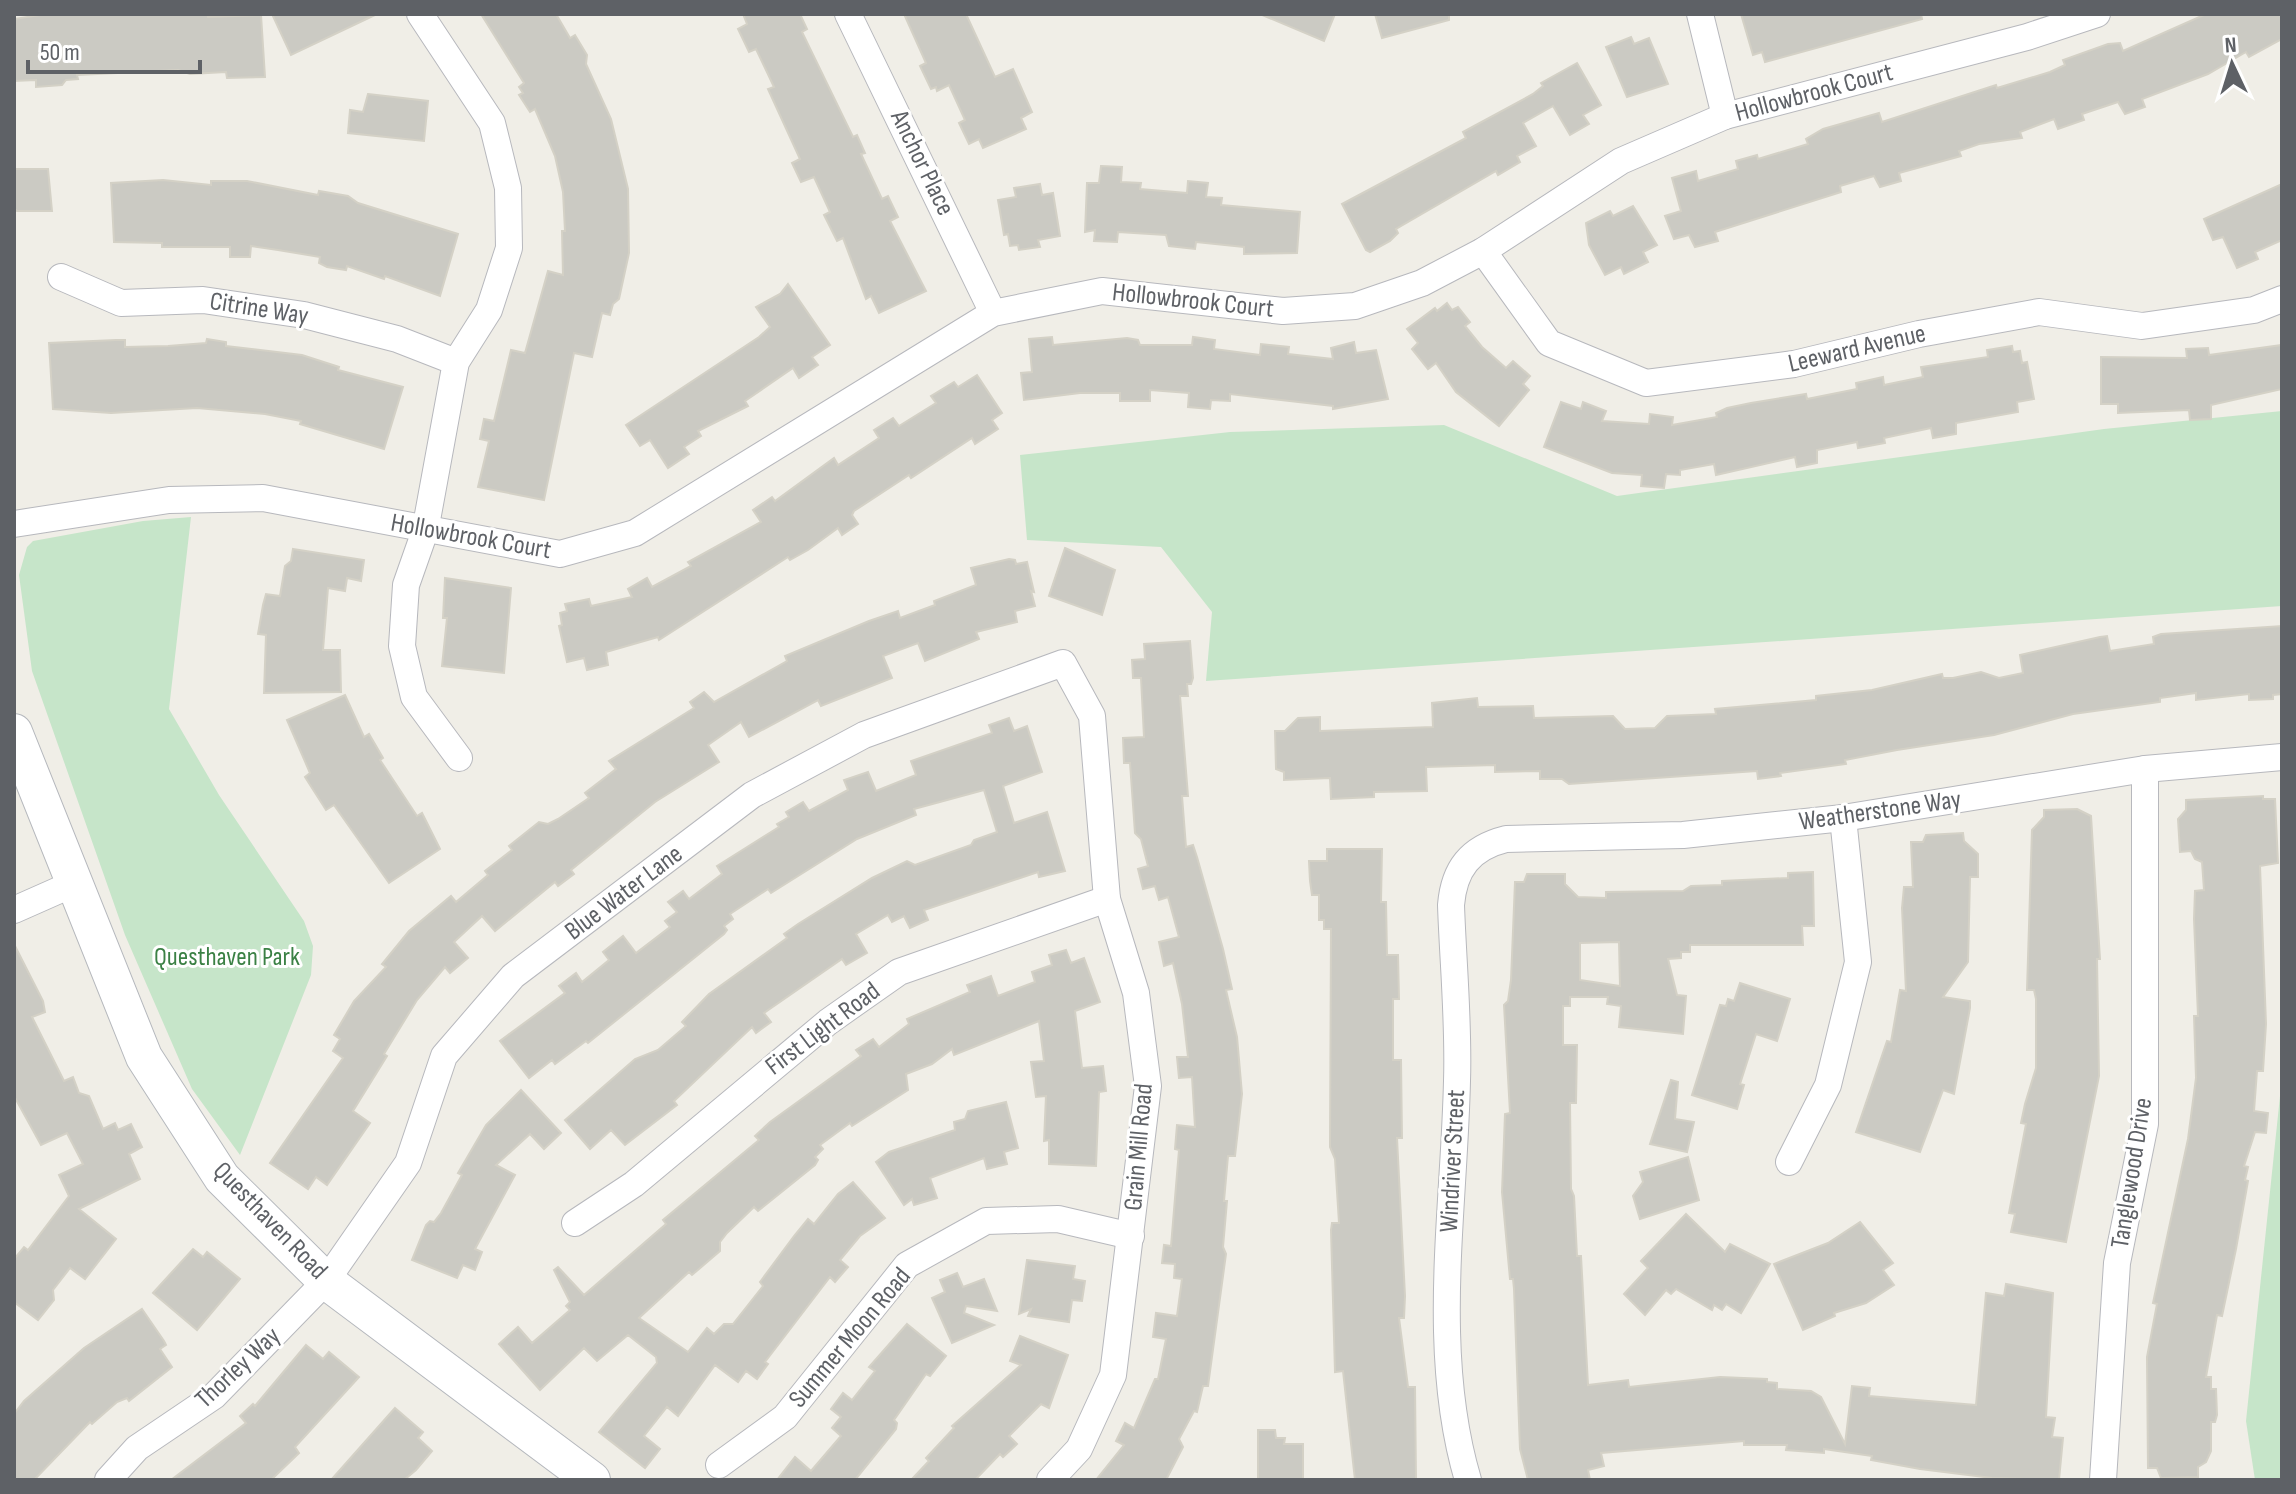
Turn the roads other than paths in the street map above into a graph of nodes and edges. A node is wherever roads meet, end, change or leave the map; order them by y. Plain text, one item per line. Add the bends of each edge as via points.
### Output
1 (420, 14) edge
2 (848, 14) edge
3 (1700, 14) edge
4 (2097, 14) edge
5 (1725, 116) junction
6 (1483, 251) junction
7 (61, 277) dead end
8 (2282, 299) edge
9 (993, 313) junction
10 (456, 362) junction
11 (14, 524) edge
12 (425, 531) junction
13 (1063, 663) joint
14 (14, 732) edge
15 (2282, 757) edge
16 (459, 758) dead end
17 (2145, 769) junction
18 (1843, 818) junction
19 (1478, 849) joint
20 (75, 883) junction
21 (1107, 899) junction
22 (14, 910) edge
23 (1789, 1162) dead end
24 (575, 1223) dead end
25 (1131, 1236) junction
26 (326, 1281) junction
27 (719, 1465) dead end
28 (108, 1480) edge
29 (592, 1480) edge
30 (1050, 1480) edge
31 (1468, 1480) edge
32 (2103, 1480) edge

1 - 10 street via 492,123 508,188 509,248 489,310
2 - 9 street, Anchor Place
3 - 5 street
4 - 5 street, Hollowbrook Court
5 - 6 street, Hollowbrook Court via 1621,161
6 - 8 street, Leeward Avenue via 1549,343 1646,383 1794,364 2039,312 2142,326 2254,310
6 - 9 street, Hollowbrook Court via 1422,283 1355,306 1283,311 1102,291
7 - 10 street, Citrine Way via 121,303 203,300 304,315 397,339
9 - 12 street, Hollowbrook Court via 635,533 560,554
10 - 12 street
11 - 12 street, Hollowbrook Court via 169,500 263,498
12 - 16 street via 406,585 402,646 414,697
13 - 21 street, Grain Mill Road via 1092,716
13 - 26 street, Blue Water Lane via 864,735 752,795 513,976 444,1056 408,1163
14 - 20 street, Questhaven Road
15 - 17 street, Weatherstone Way
17 - 18 street, Weatherstone Way
17 - 32 street, Tanglewood Drive via 2145,1124 2117,1263
18 - 19 street, Weatherstone Way via 1683,835 1506,839
18 - 23 street via 1858,962 1828,1085
19 - 31 street, Windriver Street via 1455,880 1451,905 1457,1078 1447,1285 1454,1433
20 - 22 street
20 - 26 street, Questhaven Road via 144,1057 222,1178
21 - 24 street, First Light Road via 899,972 784,1057 634,1184
21 - 25 street, Grain Mill Road via 1136,993 1148,1086
25 - 27 street, Summer Moon Road via 1058,1219 986,1221 907,1265 785,1417
25 - 30 street, Grain Mill Road via 1113,1375 1079,1449
26 - 28 street, Thorley Way via 214,1396 137,1448
26 - 29 street, Questhaven Road

